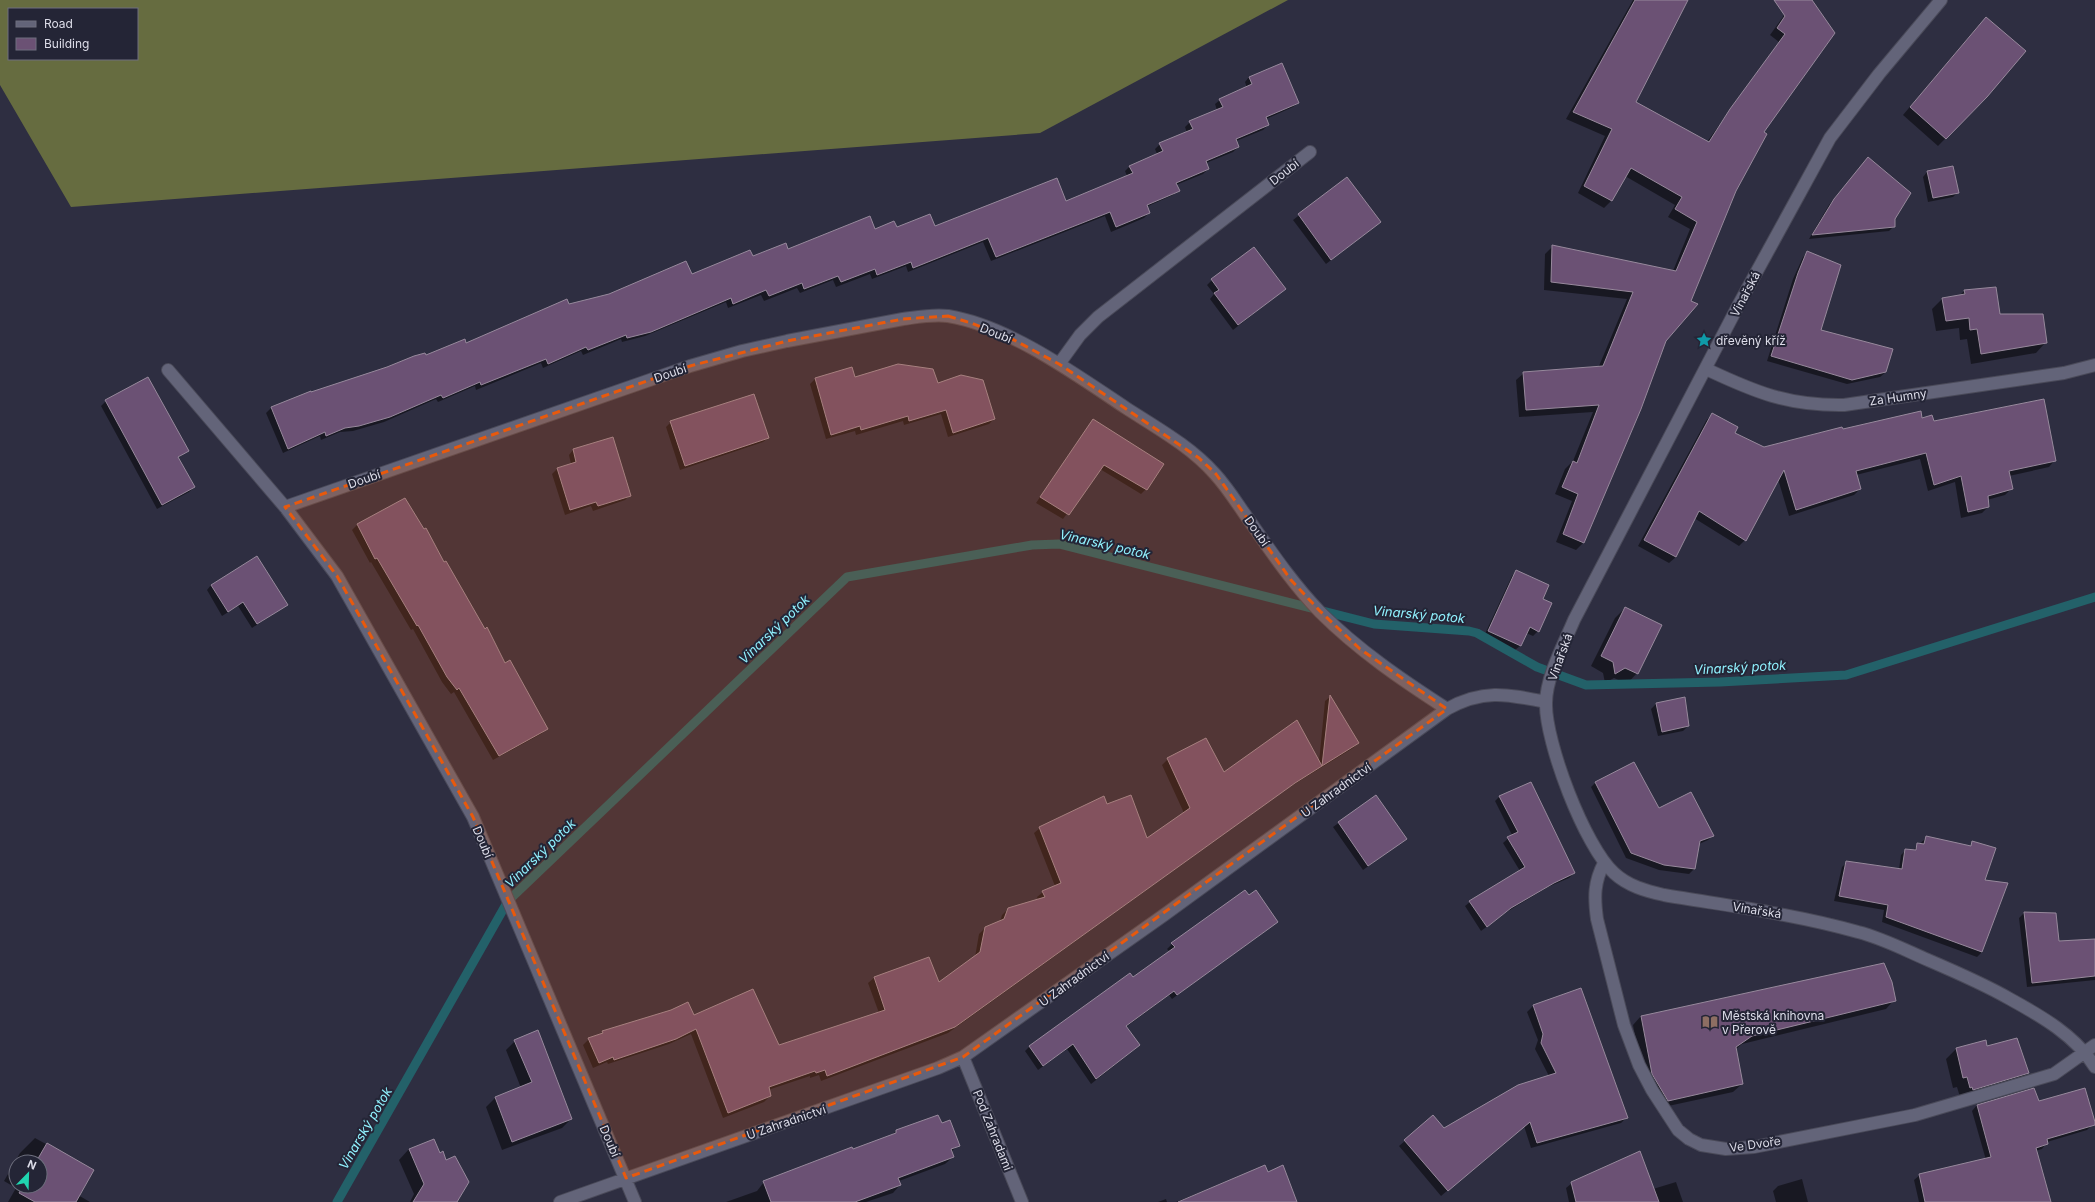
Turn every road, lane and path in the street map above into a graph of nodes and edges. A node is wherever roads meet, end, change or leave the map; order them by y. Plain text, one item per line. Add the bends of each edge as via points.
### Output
1 (1942, 0) edge
2 (1310, 152) dead end
3 (1059, 364) junction
4 (2095, 365) edge
5 (1706, 369) junction
6 (168, 370) dead end
7 (285, 506) junction
8 (1546, 702) junction
9 (1447, 709) junction
10 (1604, 863) junction
11 (2095, 1045) edge
12 (2084, 1052) junction
13 (963, 1057) junction
14 (2095, 1066) edge
15 (626, 1178) junction
16 (560, 1202) edge
17 (636, 1202) edge
18 (1022, 1202) edge

1 - 5 street, Vinařská via 1878,74 1830,138
2 - 3 street, Doubí via 1098,317 1080,335
3 - 7 street, Doubí via 984,327 948,316 926,316 888,322 787,341 690,366
3 - 9 street, Doubí via 1179,442 1199,458 1216,474 1291,580 1320,611 1360,649
4 - 5 street, Za Humny via 2064,373 1837,405 1805,403 1769,396
5 - 8 street, Vinařská via 1574,620 1558,658
6 - 7 street, Doubí
7 - 15 street, Doubí via 337,576 473,817
8 - 9 street, U Zahradnictví via 1522,697 1485,695 1468,698
8 - 10 street, Vinařská via 1547,722 1562,774 1592,843
9 - 13 street, U Zahradnictví via 1164,915
10 - 12 street, Vinařská via 1615,874 1643,890 1818,922 1860,932 1901,948 1993,990 2034,1012
10 - 12 street, Ve Dvoře via 1597,878 1594,903 1624,1025 1639,1065 1665,1112 1678,1130 1700,1145 1726,1149 1754,1147 1914,1115 2054,1074
11 - 12 street, Ve Dvoře
12 - 14 street, Vinařská
13 - 15 street, U Zahradnictví
13 - 18 street, Pod Zahradami
15 - 16 street, U Zahradnictví
15 - 17 street, Doubí

